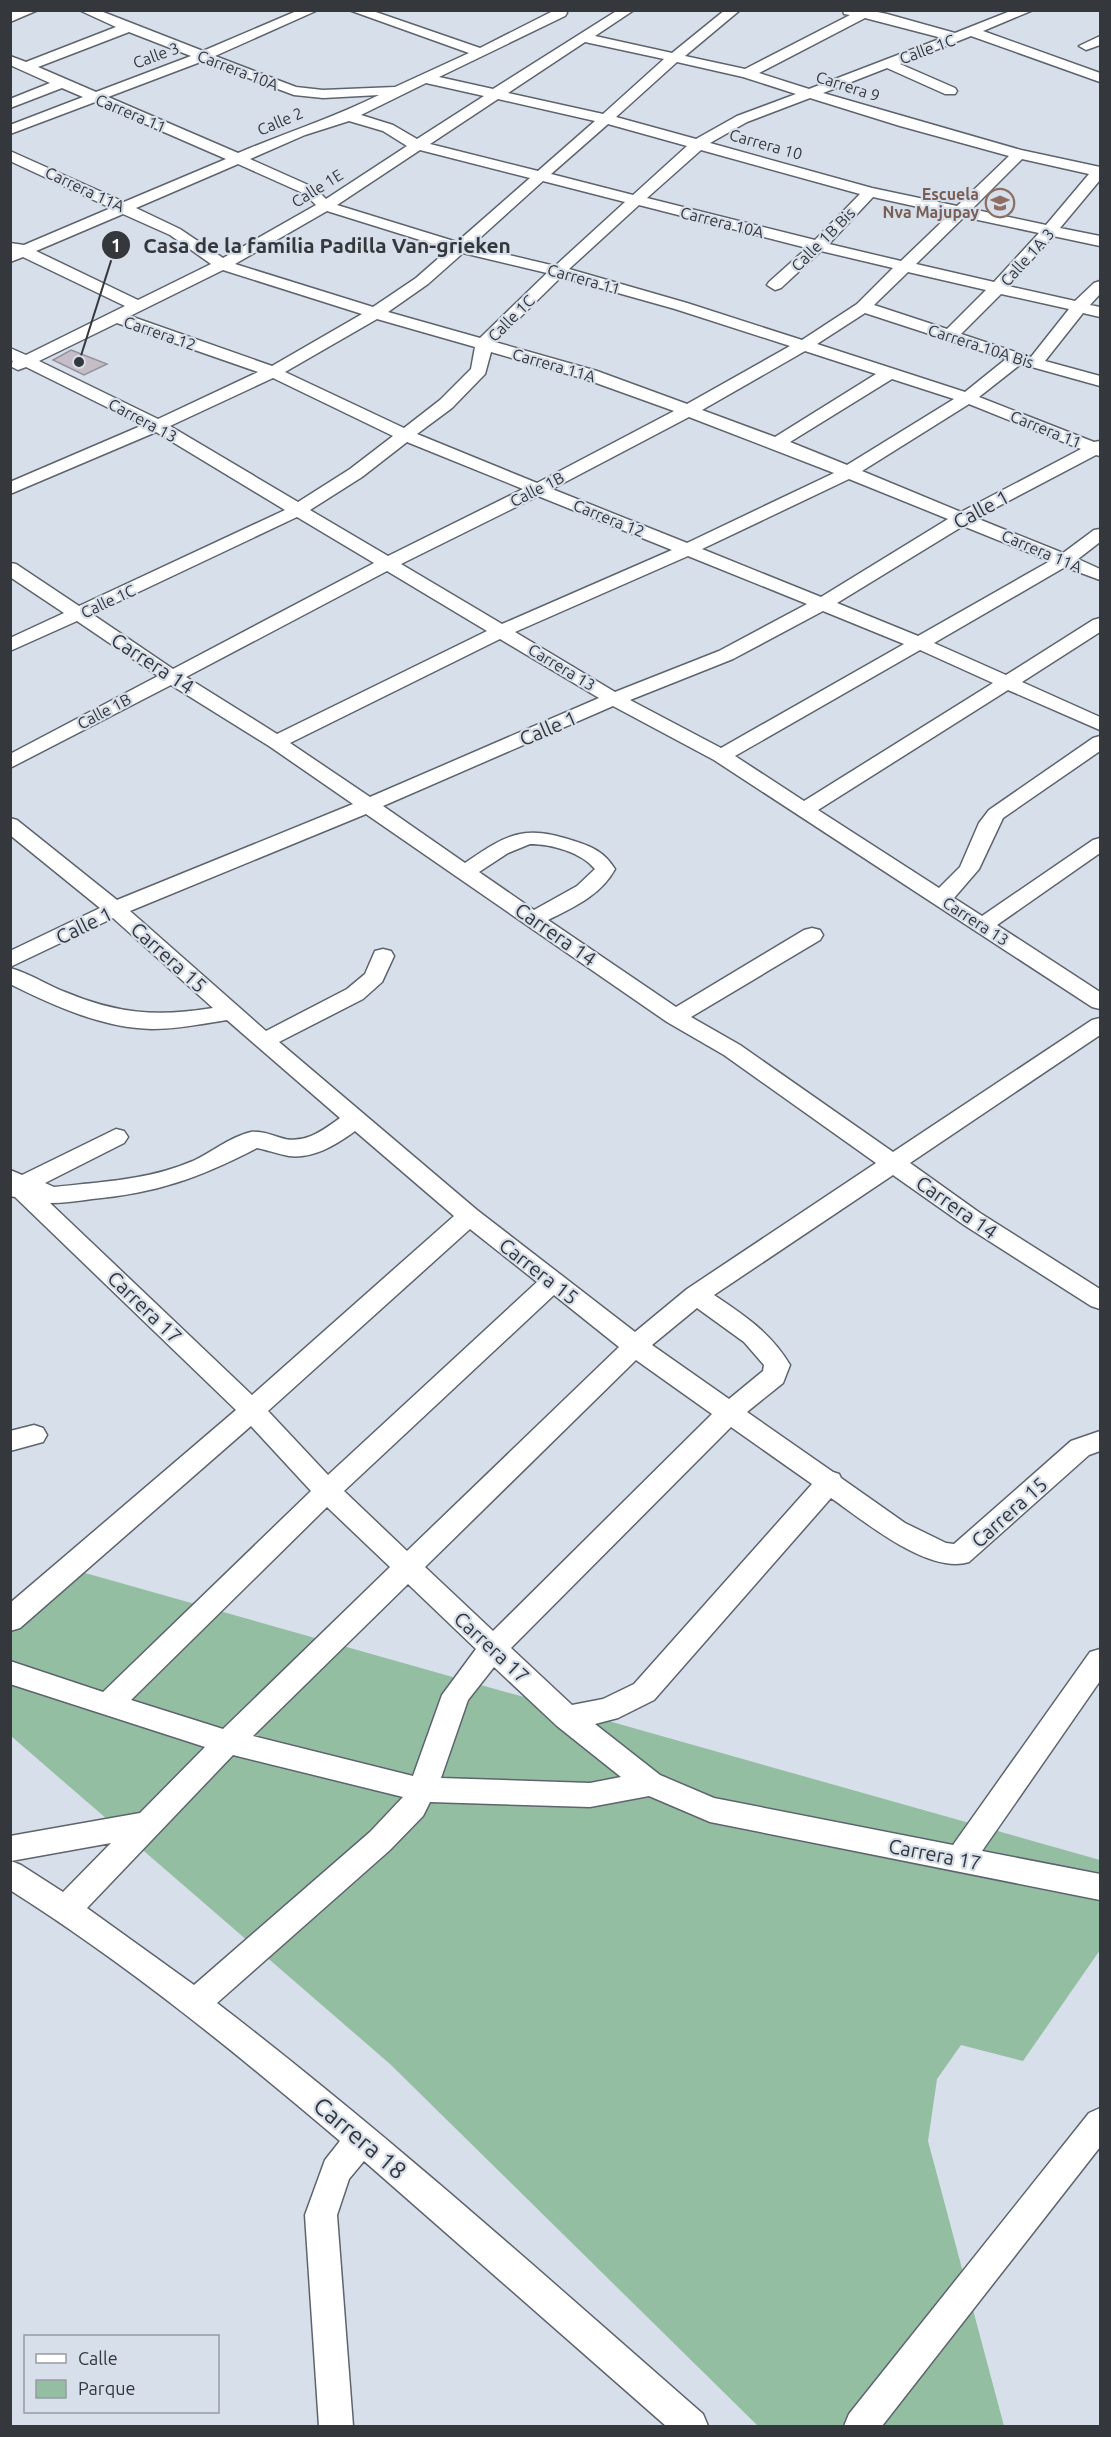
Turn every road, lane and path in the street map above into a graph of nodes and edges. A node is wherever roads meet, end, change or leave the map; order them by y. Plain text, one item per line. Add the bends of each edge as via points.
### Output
1 (32, 10) edge
2 (85, 10) edge
3 (312, 10) edge
4 (355, 10) edge
5 (628, 10) edge
6 (734, 10) edge
7 (843, 10) edge
8 (901, 10) edge
9 (1027, 10) edge
10 (863, 14) junction
11 (565, 15) edge
12 (10, 18) edge
13 (887, 18) junction
14 (126, 28) junction
15 (590, 32) junction
16 (965, 35) junction
17 (1101, 39) edge
18 (1086, 46) dead end
19 (481, 53) junction
20 (203, 56) junction
21 (674, 58) junction
22 (10, 60) edge
23 (886, 63) junction
24 (26, 67) junction
25 (747, 74) junction
26 (423, 78) junction
27 (1101, 78) edge
28 (62, 83) junction
29 (399, 90) junction
30 (950, 91) dead end
31 (809, 92) junction
32 (499, 93) junction
33 (94, 97) junction
34 (10, 104) edge
35 (349, 116) junction
36 (607, 119) junction
37 (10, 130) edge
38 (698, 144) junction
39 (417, 145) junction
40 (1019, 154) junction
41 (10, 155) edge
42 (237, 159) junction
43 (1100, 172) edge
44 (538, 177) junction
45 (870, 192) junction
46 (636, 200) junction
47 (325, 206) junction
48 (126, 208) junction
49 (964, 211) junction
50 (1052, 230) junction
51 (1101, 242) edge
52 (818, 246) junction
53 (458, 247) junction
54 (15, 251) edge
55 (222, 265) junction
56 (907, 266) junction
57 (558, 271) junction
58 (775, 285) dead end
59 (1101, 286) edge
60 (999, 288) junction
61 (139, 307) junction
62 (863, 307) junction
63 (1079, 307) junction
64 (1101, 312) edge
65 (377, 314) junction
66 (116, 317) junction
67 (950, 336) junction
68 (484, 345) junction
69 (803, 346) junction
70 (16, 361) edge
71 (1026, 361) junction
72 (271, 371) junction
73 (890, 373) junction
74 (1101, 381) edge
75 (967, 398) junction
76 (689, 410) junction
77 (156, 425) junction
78 (406, 436) junction
79 (777, 442) junction
80 (1099, 449) edge
81 (849, 472) junction
82 (10, 489) edge
83 (538, 489) junction
84 (298, 510) junction
85 (963, 518) junction
86 (1101, 534) edge
87 (687, 550) junction
88 (1065, 560) junction
89 (388, 563) junction
90 (10, 568) edge
91 (1101, 575) edge
92 (822, 604) junction
93 (78, 614) junction
94 (1101, 624) edge
95 (502, 631) junction
96 (917, 642) junction
97 (10, 645) edge
98 (171, 676) junction
99 (1007, 681) junction
100 (614, 699) junction
101 (1101, 724) edge
102 (276, 742) junction
103 (1101, 742) edge
104 (721, 756) junction
105 (10, 762) edge
106 (367, 806) junction
107 (804, 810) junction
108 (10, 824) edge
109 (1101, 844) edge
110 (465, 872) junction
111 (941, 899) junction
112 (115, 909) junction
113 (535, 918) junction
114 (982, 926) junction
115 (812, 935) dead end
116 (383, 956) dead end
117 (10, 960) edge
118 (10, 975) edge
119 (1101, 1002) edge
120 (231, 1012) junction
121 (675, 1017) junction
122 (1101, 1025) edge
123 (264, 1041) junction
124 (355, 1119) junction
125 (116, 1137) dead end
126 (893, 1162) junction
127 (16, 1185) edge
128 (469, 1216) junction
129 (553, 1282) junction
130 (696, 1295) junction
131 (1101, 1300) edge
132 (635, 1346) junction
133 (252, 1410) junction
134 (729, 1413) junction
135 (1101, 1441) edge
136 (830, 1481) junction
137 (327, 1491) junction
138 (407, 1567) junction
139 (10, 1620) edge
140 (493, 1648) junction
141 (1101, 1660) edge
142 (10, 1672) edge
143 (108, 1705) junction
144 (567, 1718) junction
145 (228, 1742) junction
146 (650, 1784) junction
147 (422, 1790) junction
148 (149, 1824) junction
149 (10, 1849) edge
150 (960, 1859) junction
151 (10, 1874) edge
152 (1101, 1887) edge
153 (66, 1909) junction
154 (195, 2003) junction
155 (1101, 2122) edge
156 (362, 2138) junction
157 (336, 2427) edge
158 (691, 2427) edge
159 (861, 2427) edge

1 - 12 street
2 - 14 street, Carrera 10A
3 - 20 street, Calle 3
4 - 19 street
5 - 15 street, Calle 1E
6 - 21 street
7 - 10 street
8 - 13 street
9 - 16 street, Calle 1C
10 - 13 street
10 - 25 street
11 - 15 street, Carrera 9
11 - 19 street, Calle 2
13 - 16 street
14 - 20 street, Carrera 10A
14 - 24 street
15 - 21 street, Carrera 9
15 - 32 street, Calle 1E
16 - 23 street, Calle 1C
16 - 27 street
17 - 18 street
19 - 26 street, Calle 2
20 - 29 street, Carrera 10A via 309,93
20 - 33 street, Calle 3
21 - 25 street, Carrera 9
21 - 36 street
22 - 24 street, Carrera 11
23 - 30 street
23 - 31 street, Calle 1C
24 - 28 street, Carrera 11
25 - 31 street, Carrera 9
26 - 29 street, Calle 2
26 - 32 street, Carrera 10
28 - 33 street, Carrera 11
28 - 34 street
29 - 35 street, Calle 2
31 - 38 street, Calle 1C via 742,119
31 - 40 street, Carrera 9
32 - 36 street, Carrera 10
32 - 39 street, Calle 1E
33 - 37 street, Calle 3
33 - 42 street, Carrera 11
35 - 39 street, Carrera 10A via 388,128
35 - 42 street, Calle 2
36 - 38 street, Carrera 10
36 - 44 street
38 - 45 street, Carrera 10
38 - 46 street, Calle 1C
39 - 44 street, Carrera 10A
39 - 47 street, Calle 1E
40 - 43 street, Carrera 9
40 - 49 street, Calle 1B
41 - 48 street, Carrera 11A
42 - 47 street, Carrera 11 via 302,187
42 - 48 street, Calle 2
43 - 50 street, Calle 1A 3
44 - 46 street, Carrera 10A
44 - 53 street
45 - 49 street, Carrera 10
45 - 52 street, Calle 1B Bis
46 - 52 street, Carrera 10A
46 - 57 street, Calle 1C
47 - 53 street, Carrera 11
47 - 55 street, Calle 1E
48 - 54 street, Calle 2
48 - 55 street, Carrera 11A via 189,241
49 - 50 street, Carrera 10
49 - 56 street, Calle 1B
50 - 51 street, Carrera 10
50 - 60 street, Calle 1A 3
52 - 56 street, Carrera 10A
52 - 58 street, Calle 1B Bis
53 - 57 street, Carrera 11
53 - 65 street via 422,281
54 - 61 street, Carrera 12
55 - 61 street, Calle 1E
55 - 65 street, Carrera 11A
56 - 60 street, Carrera 10A
56 - 62 street, Calle 1B
57 - 68 street, Calle 1C
57 - 69 street, Carrera 11
59 - 63 street
60 - 63 street, Carrera 10A
60 - 67 street, Calle 1A 3
61 - 66 street, Calle 1E
62 - 67 street, Carrera 10A Bis
62 - 69 street, Calle 1B
63 - 64 street, Carrera 10A
63 - 71 street
65 - 68 street, Carrera 11A
65 - 72 street
66 - 70 street, Calle 1E
66 - 72 street, Carrera 12
67 - 71 street, Carrera 10A Bis
68 - 76 street, Carrera 11A via 591,375
68 - 78 street, Calle 1C via 474,377
69 - 73 street, Carrera 11
69 - 76 street, Calle 1B
70 - 77 street, Carrera 13
71 - 74 street, Carrera 10A Bis
71 - 75 street
72 - 77 street
72 - 78 street, Carrera 12
73 - 75 street, Carrera 11
73 - 79 street
75 - 80 street, Carrera 11
75 - 81 street
76 - 79 street, Carrera 11A
76 - 83 street, Calle 1B
77 - 82 street
77 - 84 street, Carrera 13
78 - 83 street, Carrera 12
78 - 84 street, Calle 1C
79 - 81 street, Carrera 11A
80 - 85 street, Calle 1
81 - 85 street, Carrera 11A
81 - 87 street
83 - 87 street, Carrera 12
83 - 89 street, Calle 1B
84 - 89 street, Carrera 13
84 - 93 street, Calle 1C
85 - 88 street, Carrera 11A
85 - 92 street, Calle 1
86 - 88 street
87 - 92 street, Carrera 12
87 - 95 street
88 - 91 street, Carrera 11A
88 - 96 street
89 - 95 street, Carrera 13
89 - 98 street, Calle 1B
90 - 93 street, Carrera 14
92 - 96 street, Carrera 12
92 - 100 street, Calle 1 via 726,655
93 - 97 street, Calle 1C
93 - 98 street, Carrera 14
94 - 99 street
95 - 100 street, Carrera 13
95 - 102 street
96 - 99 street, Carrera 12
96 - 104 street
98 - 102 street, Carrera 14
98 - 105 street, Calle 1B
99 - 101 street, Carrera 12
99 - 107 street
100 - 104 street, Carrera 13
100 - 106 street, Calle 1
102 - 106 street, Carrera 14
103 - 111 street via 996,814 969,869
104 - 107 street, Carrera 13
106 - 110 street, Carrera 14
106 - 112 street, Calle 1
107 - 111 street, Carrera 13
108 - 112 street, Carrera 15
109 - 114 street
110 - 113 street, Carrera 14
110 - 113 street via 515,842 532,837 583,850 600,861 605,869 602,877
111 - 114 street, Carrera 13
112 - 117 street, Calle 1
112 - 120 street, Carrera 15
113 - 121 street, Carrera 14
114 - 119 street, Carrera 13
115 - 121 street
116 - 123 street via 374,977 355,994
118 - 120 street via 90,1010 124,1018 171,1021
120 - 123 street, Carrera 15
121 - 126 street, Carrera 14 via 732,1050
122 - 126 street
123 - 124 street, Carrera 15
124 - 127 street via 313,1147 290,1148 252,1140 202,1166 126,1188 52,1195
124 - 128 street, Carrera 15
125 - 127 street
126 - 130 street
126 - 131 street, Carrera 14 via 972,1219
127 - 133 street, Carrera 17
128 - 129 street, Carrera 15
128 - 133 street
129 - 132 street, Carrera 15
129 - 137 street
130 - 132 street
130 - 134 street via 761,1342 777,1365 774,1376
132 - 134 street, Carrera 15
132 - 138 street
133 - 137 street, Carrera 17
133 - 139 street
134 - 136 street, Carrera 15
134 - 140 street
135 - 136 street, Carrera 15 via 1080,1448 959,1555 942,1553 896,1530
136 - 144 street via 644,1692 608,1710
137 - 138 street, Carrera 17
137 - 143 street
138 - 140 street, Carrera 17
138 - 145 street
140 - 144 street, Carrera 17
140 - 147 street via 456,1695
141 - 150 street
142 - 143 street
143 - 145 street
144 - 146 street, Carrera 17
145 - 147 street
145 - 148 street
146 - 147 street via 590,1795
146 - 150 street, Carrera 17 via 710,1810
147 - 154 street via 413,1807 380,1841
148 - 149 street
148 - 153 street
150 - 152 street, Carrera 17
151 - 153 street, Carrera 18
153 - 154 street, Carrera 18
154 - 156 street, Carrera 18
155 - 159 street
156 - 157 street via 336,2171 321,2215
156 - 158 street, Carrera 18

